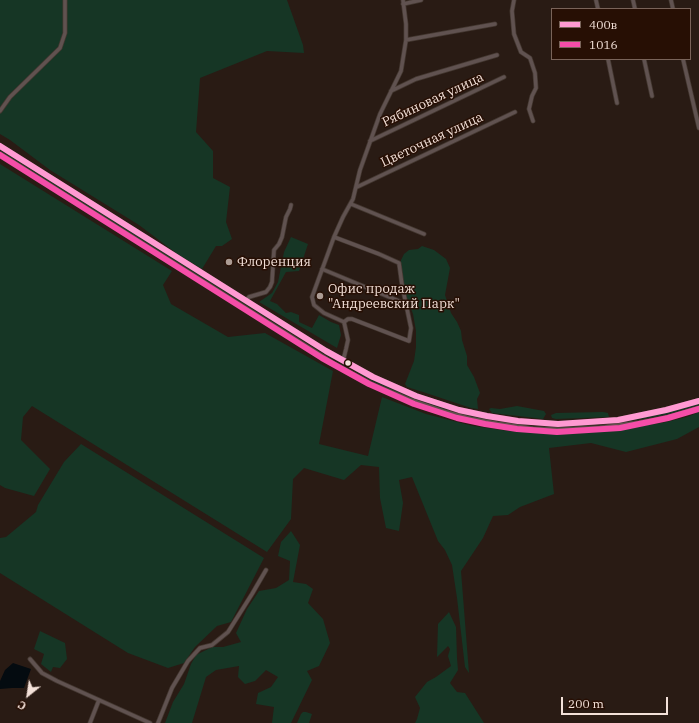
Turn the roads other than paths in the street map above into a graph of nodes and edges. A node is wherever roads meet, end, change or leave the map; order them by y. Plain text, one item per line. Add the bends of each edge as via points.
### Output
1 (65, 0) edge
2 (421, 0) edge
3 (514, 0) edge
4 (403, 2) edge
5 (495, 24) dead end
6 (406, 40) junction
7 (497, 55) dead end
8 (608, 60) edge
9 (644, 60) edge
10 (683, 60) edge
11 (504, 77) dead end
12 (391, 91) junction
13 (652, 96) dead end
14 (617, 103) dead end
15 (0, 111) edge
16 (515, 112) dead end
17 (533, 120) dead end
18 (699, 128) edge
19 (370, 141) junction
20 (0, 146) edge
21 (0, 154) edge
22 (357, 187) junction
23 (351, 204) junction
24 (291, 205) dead end
25 (424, 234) dead end
26 (334, 237) junction
27 (322, 269) junction
28 (246, 301) junction
29 (406, 304) junction
30 (344, 322) junction
31 (343, 361) junction
32 (699, 400) edge
33 (699, 408) edge
34 (266, 570) dead end
35 (30, 659) dead end
36 (99, 700) junction
37 (90, 723) edge
38 (150, 723) edge
39 (158, 723) edge

1 - 15 street via 65,32 60,48
2 - 4 street
3 - 17 street via 514,34 521,52 530,58 535,73 536,88 529,109
4 - 6 street
5 - 6 street
6 - 12 street via 401,71
7 - 12 street via 416,79
8 - 14 street
9 - 13 street
10 - 18 street
11 - 19 street, Рябиновая улица
12 - 19 street
16 - 22 street, Цветочная улица
19 - 22 street
20 - 28 main road
21 - 33 main road via 334,364 412,401 492,424 557,430 638,423
22 - 23 street
23 - 25 street
23 - 26 street
24 - 28 street via 282,237 274,250 270,287 266,292 249,297
26 - 27 street
26 - 29 street via 399,263
27 - 29 street
27 - 30 street via 312,298 314,305 324,313
28 - 31 main road
29 - 30 street via 411,328 409,341 352,319
30 - 31 street via 348,340
31 - 32 main road via 416,396 473,413 518,421 571,423 618,420
34 - 39 street via 228,632 212,645 200,648 188,661 172,688
35 - 36 street via 42,673
36 - 37 street
36 - 38 street

